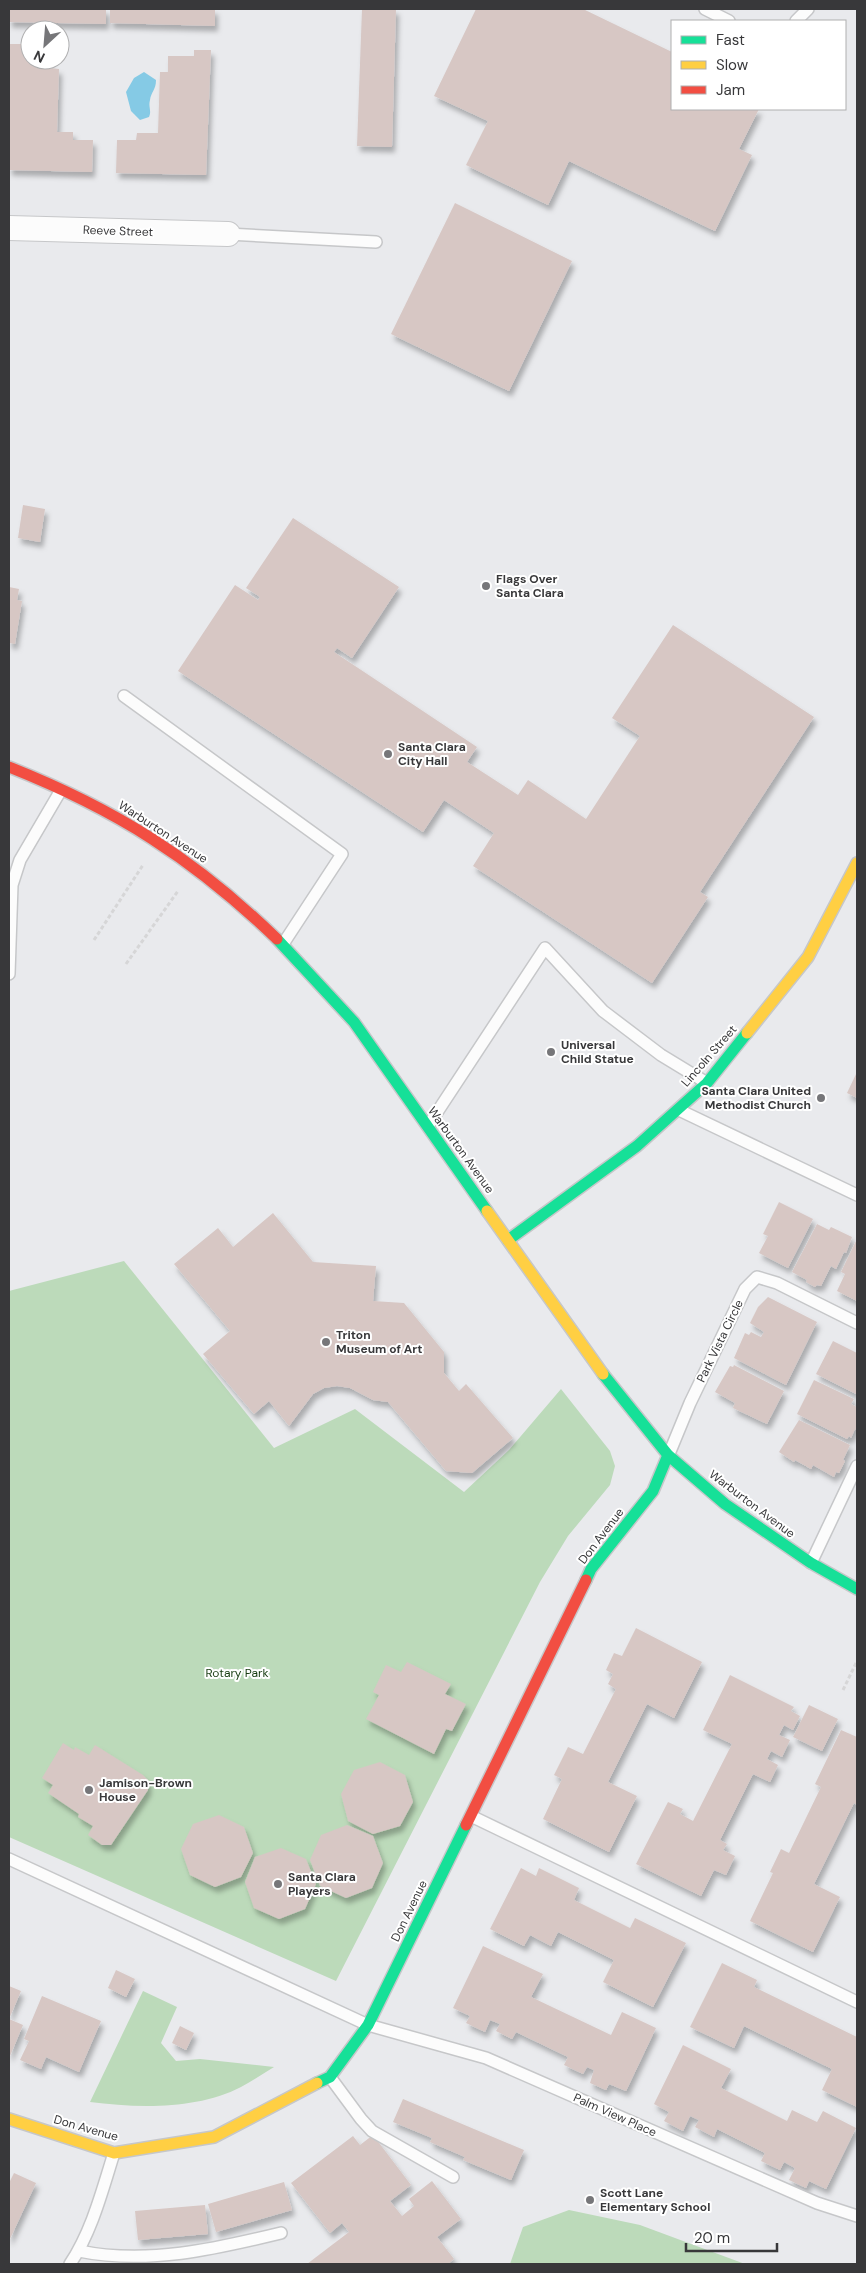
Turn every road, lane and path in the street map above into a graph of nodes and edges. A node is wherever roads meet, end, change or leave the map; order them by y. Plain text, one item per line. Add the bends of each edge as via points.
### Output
1 (705, 9) edge
2 (808, 9) edge
3 (727, 20) edge
4 (797, 20) edge
5 (9, 228) edge
6 (228, 234) joint
7 (376, 242) dead end
8 (124, 696) dead end
9 (9, 767) edge
10 (61, 790) junction
11 (158, 843) junction
12 (857, 863) edge
13 (196, 868) junction
14 (94, 940) dead end
15 (283, 944) junction
16 (126, 964) dead end
17 (9, 974) edge
18 (707, 1083) junction
19 (679, 1110) junction
20 (427, 1127) junction
21 (857, 1196) edge
22 (508, 1240) junction
23 (857, 1323) edge
24 (668, 1454) junction
25 (857, 1466) edge
26 (810, 1563) junction
27 (857, 1589) edge
28 (857, 1661) edge
29 (843, 1690) dead end
30 (471, 1816) junction
31 (9, 1859) edge
32 (857, 2002) edge
33 (368, 2025) junction
34 (330, 2077) junction
35 (9, 2119) edge
36 (114, 2153) junction
37 (452, 2177) dead end
38 (857, 2216) edge
39 (282, 2233) dead end
40 (79, 2251) junction
41 (70, 2264) edge

1 - 3 lane
2 - 4 lane
5 - 6 street, Reeve Street
6 - 7 lane
8 - 15 lane via 342,854
9 - 10 street, Warburton Avenue
10 - 11 street, Warburton Avenue via 130,824
10 - 17 lane via 20,860 12,885
11 - 13 street, Warburton Avenue
11 - 14 path
12 - 18 street, Lincoln Street via 808,957
13 - 15 street, Warburton Avenue
13 - 16 path
15 - 20 street, Warburton Avenue via 354,1022
18 - 19 street, Lincoln Street
18 - 20 lane via 661,1055 603,1011 545,948
19 - 21 lane
19 - 22 street, Lincoln Street via 637,1146
20 - 22 street, Warburton Avenue
22 - 24 street, Warburton Avenue via 586,1352
23 - 24 lane, Park Vista Circle via 777,1283 757,1278 745,1289
24 - 26 street, Warburton Avenue via 726,1504
24 - 30 street, Don Avenue via 653,1491 591,1569
25 - 26 lane
26 - 27 street, Warburton Avenue
28 - 29 path
30 - 32 lane
30 - 33 street, Don Avenue
31 - 33 lane, Palm View Place
33 - 34 street, Don Avenue
33 - 38 lane, Palm View Place via 486,2058 817,2203
34 - 36 street, Don Avenue via 214,2137
34 - 37 lane via 360,2120 372,2131
35 - 36 street, Don Avenue
36 - 40 lane via 98,2206
39 - 40 lane via 171,2254 130,2257
40 - 41 lane

